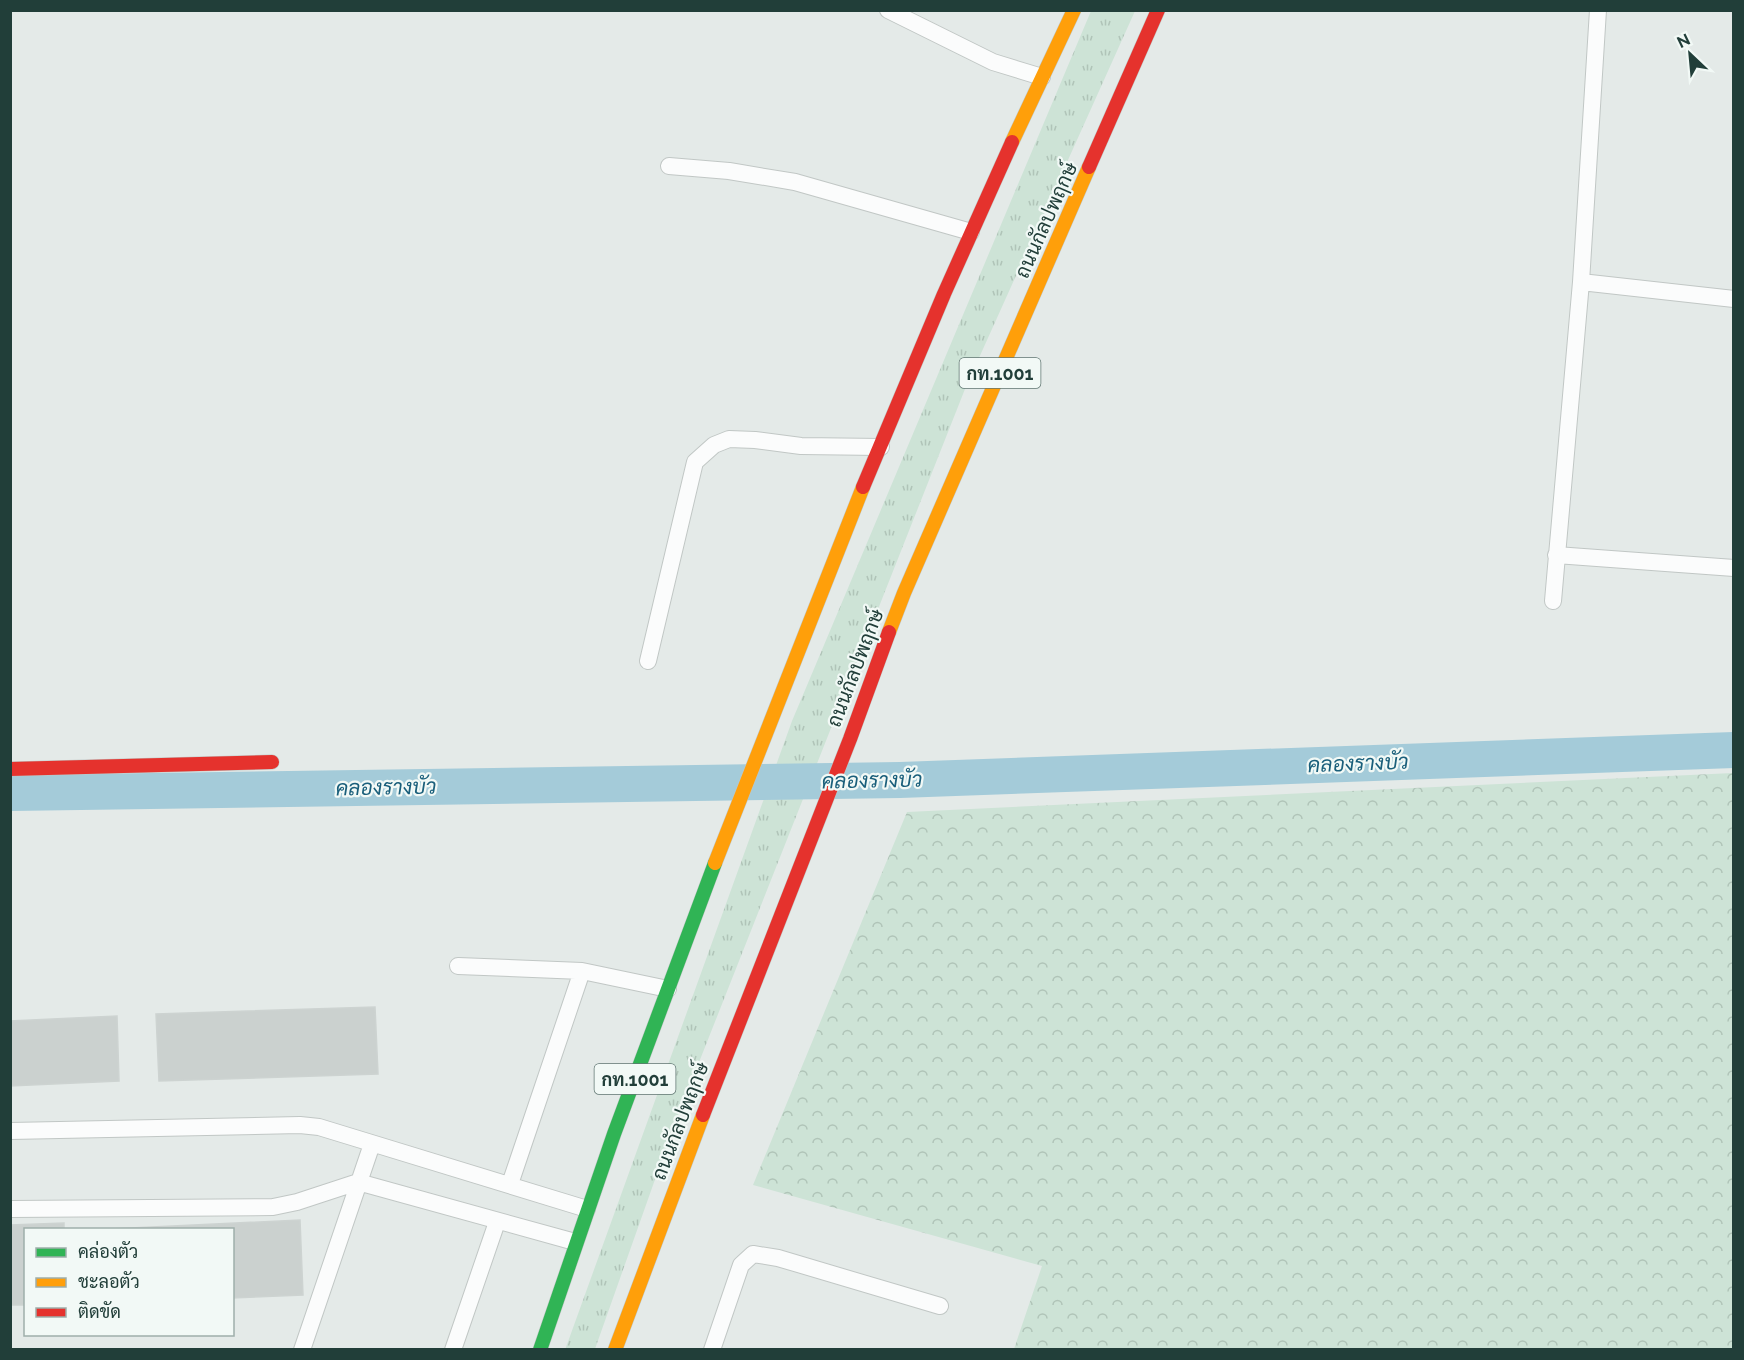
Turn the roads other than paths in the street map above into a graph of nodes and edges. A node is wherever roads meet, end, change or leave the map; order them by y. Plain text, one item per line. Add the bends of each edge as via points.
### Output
1 (888, 10) edge
2 (1074, 10) edge
3 (1158, 10) edge
4 (1598, 10) edge
5 (1042, 77) junction
6 (669, 166) dead end
7 (971, 232) junction
8 (1581, 282) junction
9 (1734, 299) edge
10 (881, 447) junction
11 (1556, 555) junction
12 (1734, 568) edge
13 (1553, 601) dead end
14 (648, 661) dead end
15 (272, 762) dead end
16 (10, 769) edge
17 (458, 966) dead end
18 (582, 971) junction
19 (668, 989) junction
20 (10, 1131) edge
21 (372, 1144) junction
22 (358, 1182) junction
23 (510, 1184) junction
24 (10, 1209) edge
25 (587, 1209) junction
26 (498, 1222) junction
27 (575, 1242) junction
28 (940, 1306) dead end
29 (302, 1350) edge
30 (453, 1350) edge
31 (540, 1350) edge
32 (615, 1350) edge
33 (712, 1350) edge

1 - 5 lane via 993,62
2 - 5 main road, กท.1001
3 - 32 main road, ถนนกัลปพฤกษ์ / กท.1001 via 909,582
4 - 8 lane
5 - 7 main road, กท.1001
6 - 7 lane via 795,182
7 - 10 main road, กท.1001
8 - 9 lane
8 - 11 lane
10 - 14 lane via 801,446 729,439 695,462
10 - 19 main road, กท.1001 via 766,730
11 - 12 lane
11 - 13 lane
15 - 16 main road
17 - 18 lane
18 - 19 lane
18 - 23 lane
19 - 25 main road, กท.1001
20 - 21 lane via 300,1125
21 - 22 lane
21 - 23 lane
22 - 24 lane via 273,1207
22 - 26 lane
22 - 29 lane
23 - 25 lane
25 - 27 main road, กท.1001
26 - 27 lane
26 - 30 lane
27 - 31 main road, กท.1001
28 - 33 lane via 753,1254 741,1265

